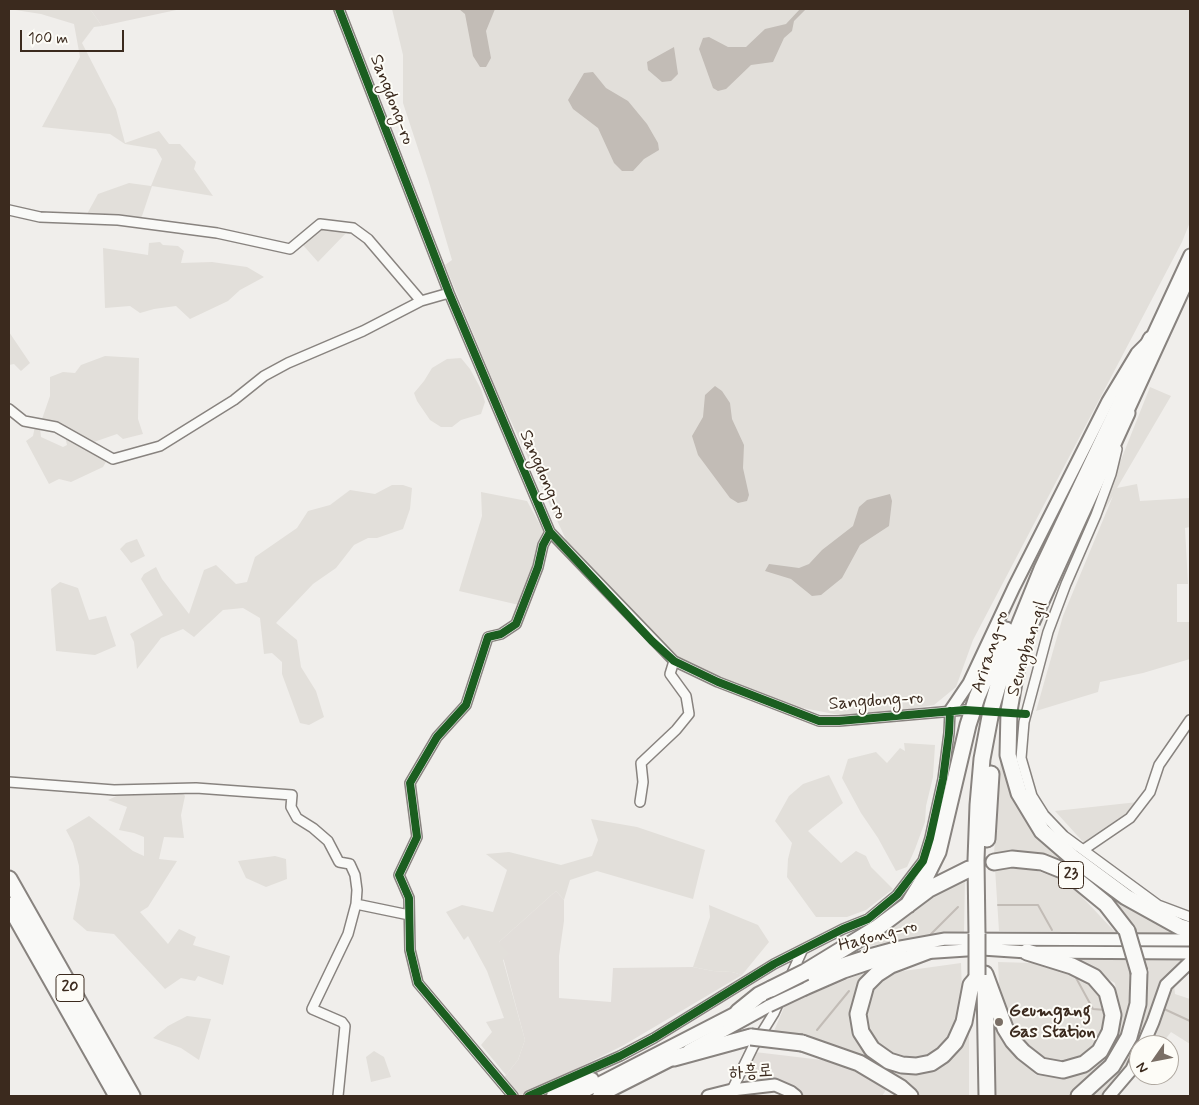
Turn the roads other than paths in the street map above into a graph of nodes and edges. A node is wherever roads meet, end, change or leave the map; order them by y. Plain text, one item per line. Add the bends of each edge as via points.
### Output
1 (339, 9) edge
2 (9, 210) edge
3 (1190, 255) edge
4 (1190, 276) edge
5 (449, 293) junction
6 (421, 300) junction
7 (1151, 339) junction
8 (9, 409) edge
9 (1127, 412) junction
10 (550, 532) junction
11 (1042, 569) junction
12 (1017, 655) junction
13 (674, 661) junction
14 (965, 710) tunnel mouth
15 (950, 711) junction
16 (1015, 714) tunnel mouth
17 (1026, 714) junction
18 (1190, 720) edge
19 (9, 782) edge
20 (640, 802) dead end
21 (1082, 850) junction
22 (994, 862) dead end
23 (968, 869) dead end
24 (9, 879) edge
25 (356, 904) junction
26 (9, 905) edge
27 (908, 905) junction
28 (409, 915) junction
29 (1190, 916) edge
30 (1190, 930) edge
31 (981, 934) junction
32 (1190, 940) edge
33 (802, 950) junction
34 (928, 952) junction
35 (1027, 952) junction
36 (1190, 953) edge
37 (1190, 962) edge
38 (981, 974) junction
39 (806, 980) junction
40 (770, 997) junction
41 (738, 1012) joint
42 (1147, 1035) edge
43 (671, 1053) junction
44 (1129, 1072) edge
45 (732, 1090) junction
46 (117, 1096) edge
47 (132, 1096) edge
48 (338, 1096) edge
49 (513, 1096) edge
50 (529, 1096) edge
51 (554, 1096) edge
52 (575, 1096) edge
53 (599, 1096) edge
54 (708, 1096) edge
55 (796, 1096) edge
56 (910, 1096) edge
57 (978, 1096) edge
58 (987, 1096) edge
59 (1079, 1096) edge
60 (1108, 1096) edge

1 - 5 street, Sangdong-ro
2 - 6 street via 40,217 118,220 218,232 290,249 320,224 353,228 368,239
3 - 7 street, Arirang-ro
4 - 9 street, Arirang-ro
5 - 6 street
5 - 10 street, Sangdong-ro
6 - 8 street via 363,331 264,376 234,400 160,446 112,459 56,428 24,421
7 - 11 highway, Arirang-ro
7 - 15 street via 1137,353 1108,401 1014,587 970,683
9 - 12 highway, Arirang-ro
9 - 17 street, Seungban-gil via 1131,417 1116,450 1096,515 1048,632
10 - 13 street, Sangdong-ro
10 - 28 street via 516,624 501,634 488,637 466,705 437,737 410,783 417,837 399,875 409,898
11 - 27 highway via 1022,596 977,697 938,852
11 - 31 highway, Arirang-ro via 1007,655 992,706 982,759 976,860
12 - 30 highway via 1009,711 1008,755 1019,793 1042,831 1126,897
12 - 31 highway, Arirang-ro via 993,746
13 - 15 street, Sangdong-ro via 718,682 819,721
13 - 20 street via 670,674 686,696 689,714 642,763
14 - 15 street, Sangdong-ro
15 - 33 street via 943,779 923,861 897,895 868,919
16 - 17 street
17 - 21 street, Seungban-gil via 1021,758 1032,796 1044,815
18 - 21 street via 1159,765 1150,792 1130,818
19 - 25 street via 114,790 196,788 292,795 291,807 297,818 328,841 339,862 350,864 355,875
21 - 29 street, Seungban-gil via 1158,905
22 - 59 highway, 23, bridge via 1012,859 1042,862 1067,872 1106,904 1128,931 1139,972 1138,1004 1129,1037 1112,1066
23 - 27 highway via 929,889
24 - 47 highway, 20
25 - 28 street
25 - 48 street via 348,934 312,1009 345,1026
26 - 46 highway, 20
27 - 39 highway
28 - 49 street via 410,950 418,983
31 - 38 highway, Arirang-ro, bridge
32 - 39 street, Hagong-ro via 945,939 873,954
33 - 45 street via 774,1012
33 - 50 street via 654,1038
34 - 35 street, Hagong-ro via 982,949
34 - 38 highway via 891,965 866,985 858,1014 861,1032 872,1049 889,1061 902,1066 916,1066 943,1055 955,1042 964,1022 970,985
34 - 39 street, Hagong-ro via 883,959
35 - 36 street, Hagong-ro
35 - 38 highway via 1072,966 1094,977 1107,992 1112,1015 1110,1032 1100,1051 1084,1064 1063,1070 1041,1066 1023,1052 1005,1028
37 - 42 street via 1166,985
38 - 57 highway, Arirang-ro
38 - 58 highway, Arirang-ro
39 - 40 highway, bridge
40 - 41 highway via 759,995
40 - 43 street
41 - 43 main road
43 - 51 main road
43 - 52 main road
43 - 53 main road
43 - 56 highway, bridge via 751,1037 802,1042 859,1063
44 - 60 street
45 - 54 street, 하흥로
45 - 55 street, 하흥로 via 775,1085

